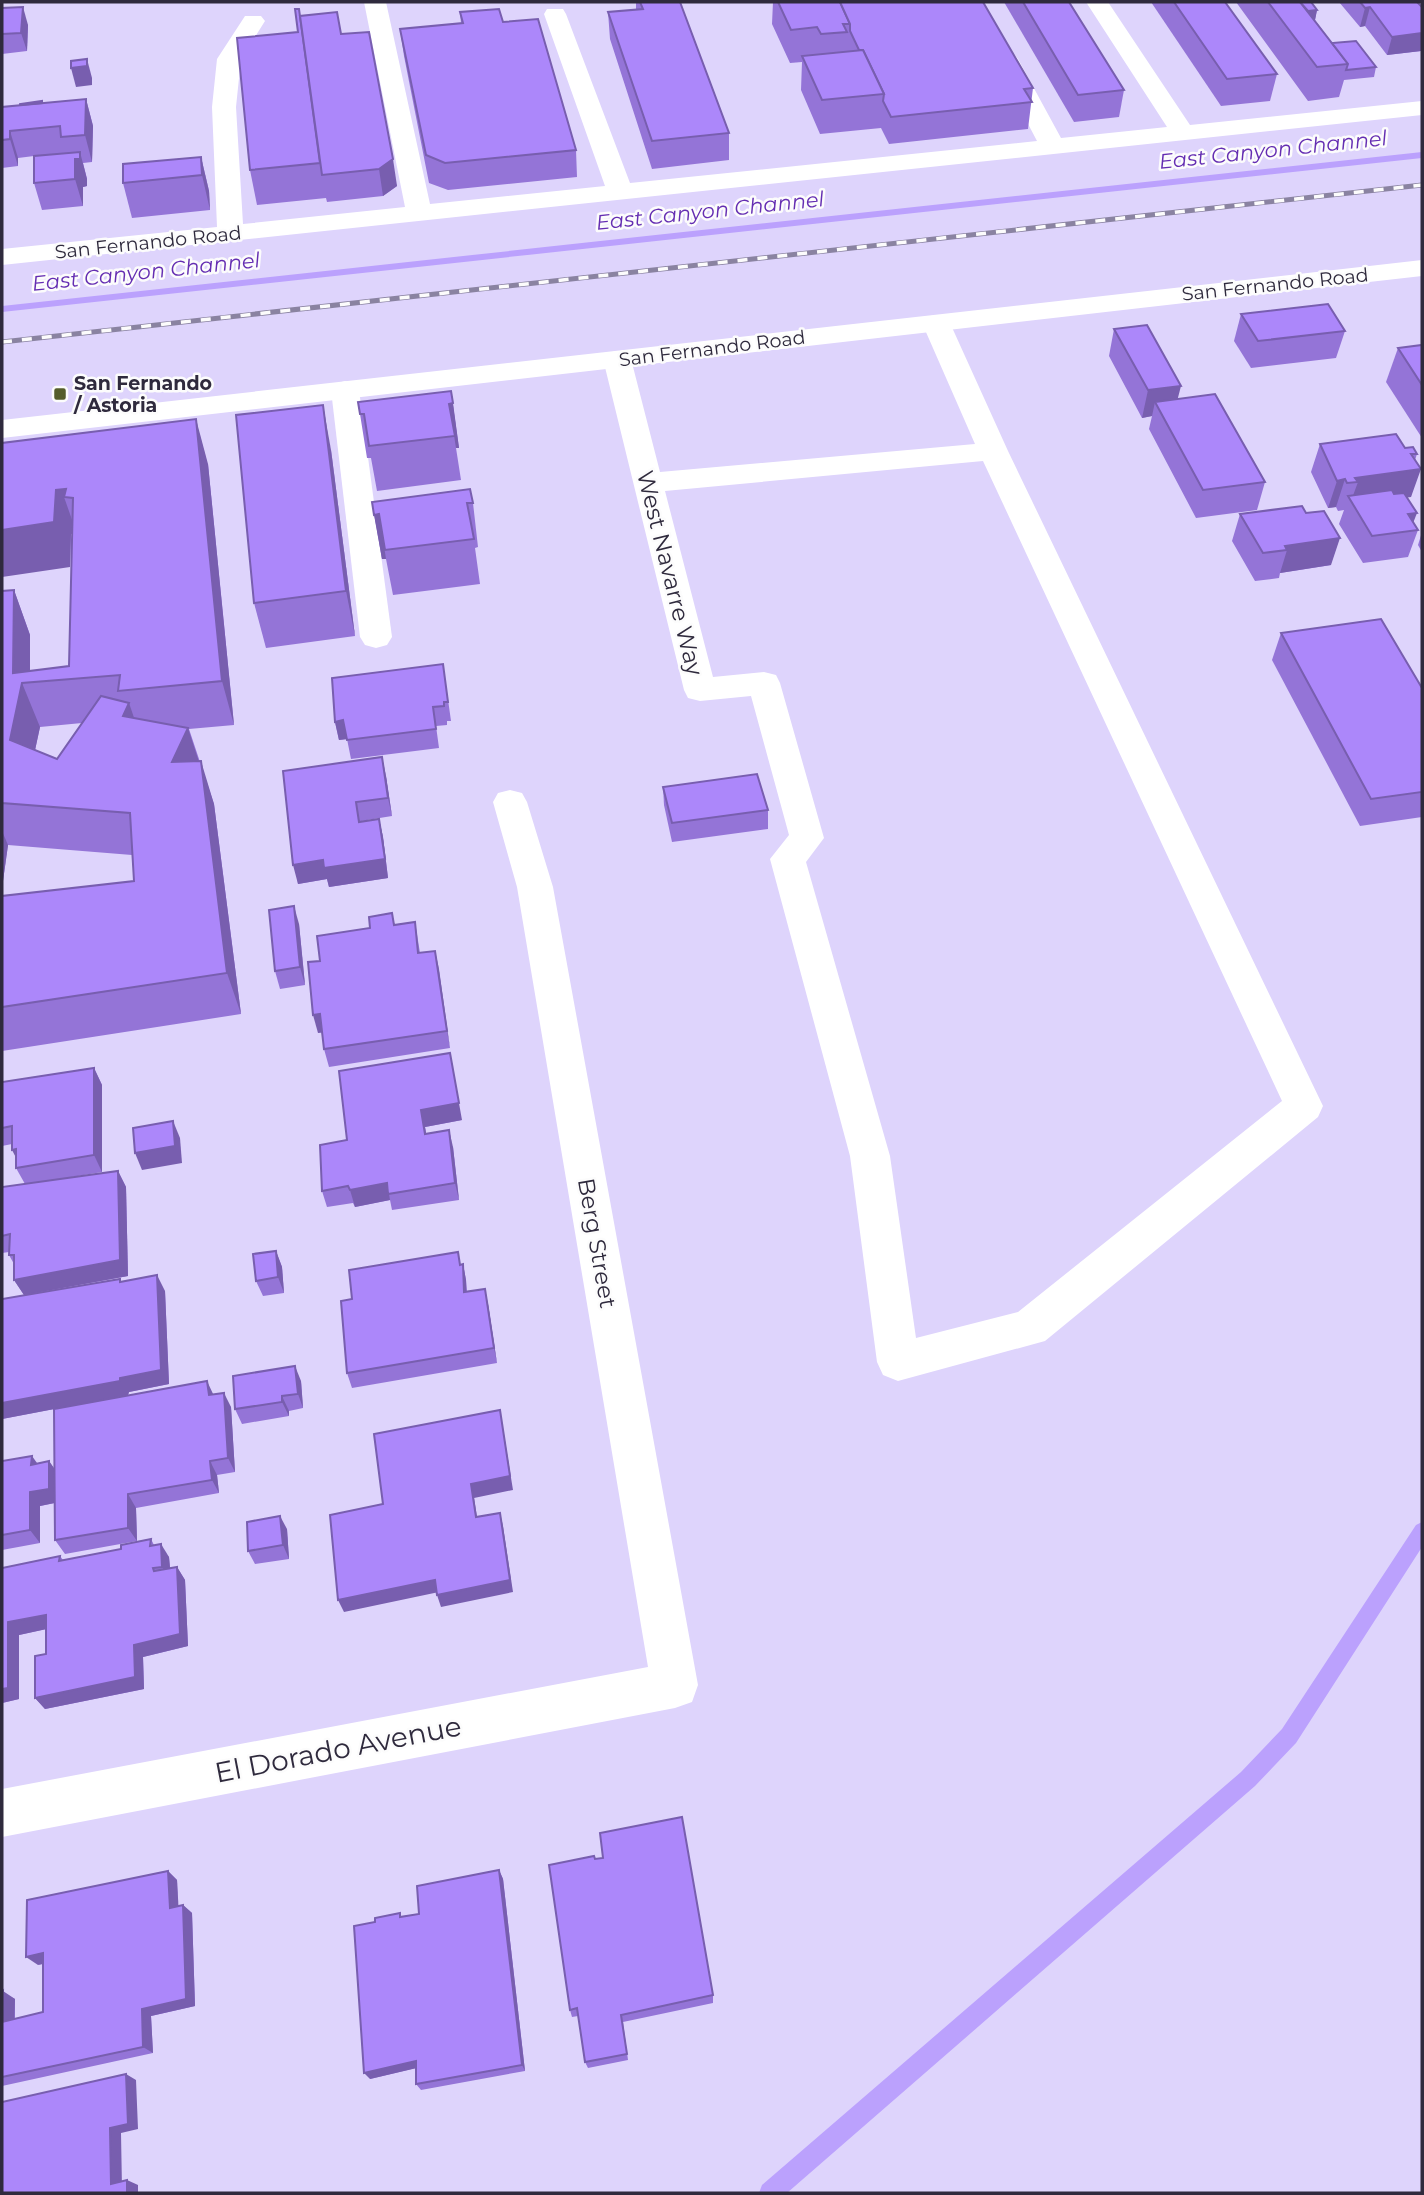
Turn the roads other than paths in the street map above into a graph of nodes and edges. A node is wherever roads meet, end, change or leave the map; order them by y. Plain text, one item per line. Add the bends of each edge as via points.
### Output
1 (375, 2) edge
2 (1097, 2) edge
3 (555, 14) dead end
4 (253, 21) dead end
5 (998, 44) edge
6 (1422, 108) edge
7 (1183, 133) junction
8 (1053, 147) junction
9 (620, 192) junction
10 (419, 212) junction
11 (230, 233) junction
12 (2, 257) edge
13 (1422, 268) edge
14 (936, 323) junction
15 (617, 359) junction
16 (345, 390) junction
17 (2, 429) edge
18 (993, 452) junction
19 (648, 483) junction
20 (376, 637) dead end
21 (510, 802) dead end
22 (675, 1685) joint
23 (2, 1813) edge

1 - 10 street
2 - 7 street
3 - 9 street
4 - 11 street via 229,59 224,107
5 - 8 street
6 - 7 street, San Fernando Road
7 - 8 street, San Fernando Road
8 - 9 street, San Fernando Road
9 - 10 street, San Fernando Road
10 - 11 street, San Fernando Road
11 - 12 street, San Fernando Road
13 - 14 street, San Fernando Road
14 - 15 street, San Fernando Road
14 - 18 street
15 - 16 street, San Fernando Road
15 - 19 street, West Navarre Way
16 - 17 street, San Fernando Road
16 - 20 street
18 - 19 street
18 - 19 street, West Navarre Way via 1304,1106 1030,1328 898,1362 870,1156 788,859 807,838 764,683 700,690
21 - 22 street, Berg Street via 536,887
22 - 23 street, El Dorado Avenue

